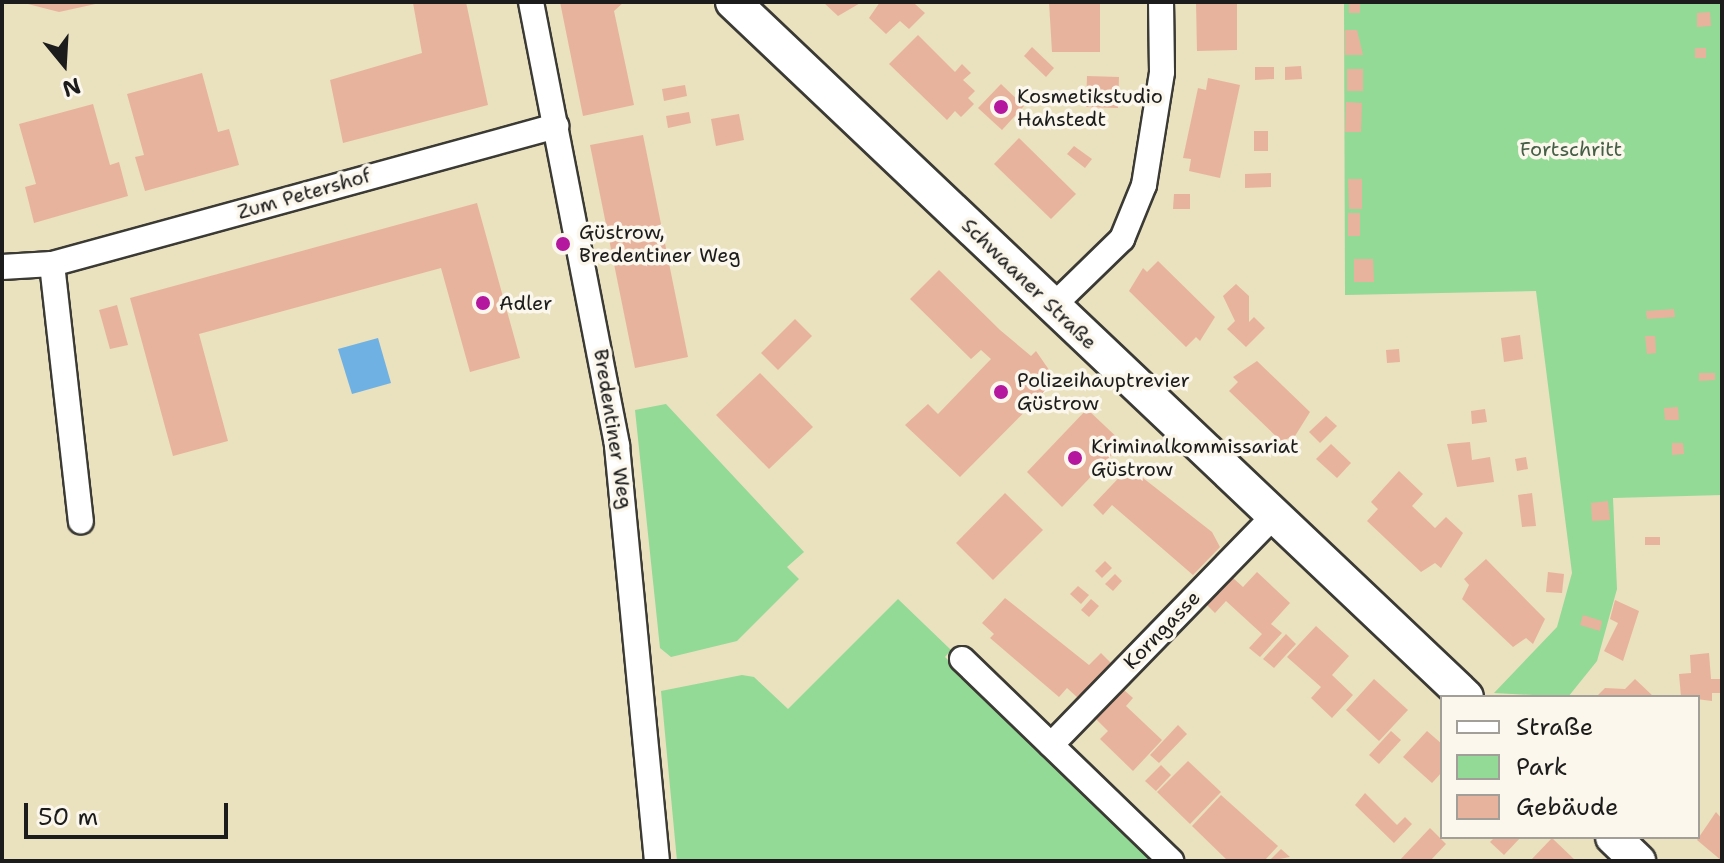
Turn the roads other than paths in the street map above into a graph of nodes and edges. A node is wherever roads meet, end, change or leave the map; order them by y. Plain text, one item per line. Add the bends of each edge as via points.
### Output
1 (531, 2) edge
2 (733, 2) edge
3 (1161, 2) edge
4 (556, 126) junction
5 (52, 264) junction
6 (2, 267) edge
7 (1052, 307) junction
8 (1274, 516) junction
9 (81, 521) dead end
10 (962, 659) dead end
11 (1464, 695) edge
12 (1051, 745) junction
13 (1615, 839) edge
14 (657, 861) edge
15 (1171, 861) edge
16 (1638, 861) edge

1 - 4 street, Bredentiner Weg
2 - 7 main road, Schwaaner Straße
3 - 7 street via 1158,116 1144,185 1122,239
4 - 5 street, Zum Petershof
4 - 14 street, Bredentiner Weg via 619,461
5 - 6 street, Zum Petershof
5 - 9 street
7 - 8 main road, Schwaaner Straße
8 - 11 main road, Schwaaner Straße
8 - 12 street, Korngasse
10 - 12 street
12 - 15 street
13 - 16 main road

